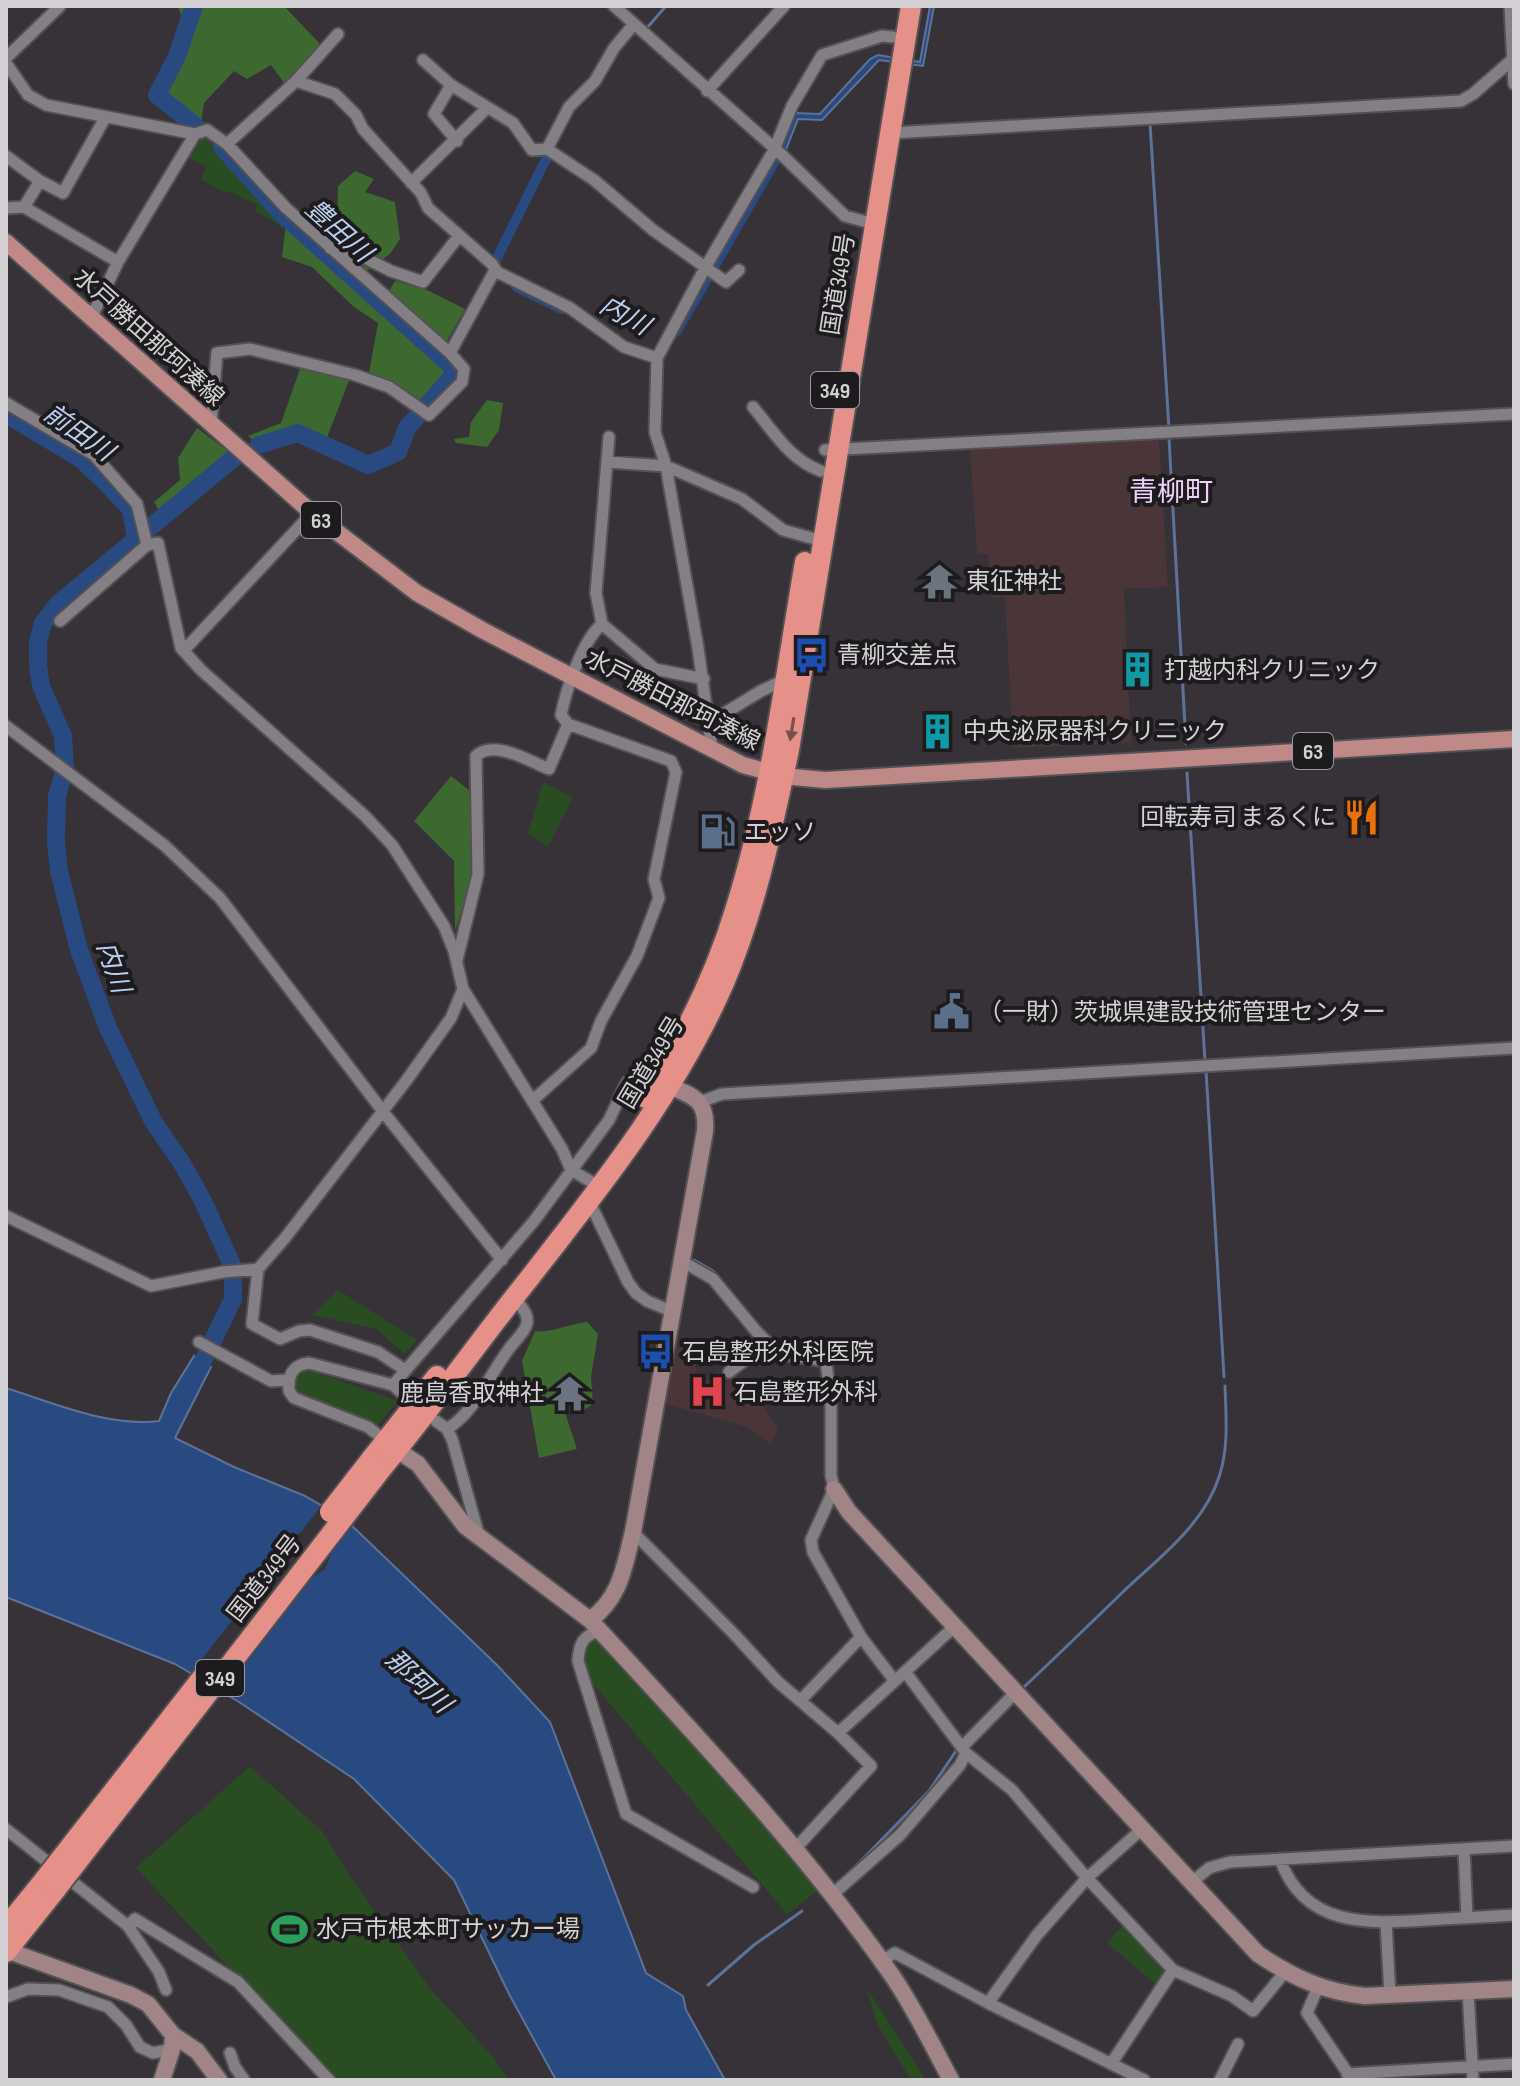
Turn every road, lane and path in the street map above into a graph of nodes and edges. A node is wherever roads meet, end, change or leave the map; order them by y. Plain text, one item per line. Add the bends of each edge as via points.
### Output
1 (60, 6) edge
2 (614, 6) edge
3 (784, 6) edge
4 (898, 6) edge
5 (911, 6) edge
6 (1510, 6) edge
7 (634, 24) junction
8 (338, 34) dead end
9 (893, 37) junction
10 (1513, 59) edge
11 (6, 60) edge
12 (423, 60) dead end
13 (296, 81) junction
14 (1514, 84) edge
15 (451, 85) junction
16 (707, 91) junction
17 (487, 108) junction
18 (105, 118) junction
19 (891, 133) junction
20 (195, 134) junction
21 (457, 141) junction
22 (227, 144) junction
23 (547, 149) junction
24 (774, 150) junction
25 (6, 156) edge
26 (40, 181) junction
27 (411, 183) junction
28 (24, 207) junction
29 (6, 208) edge
30 (868, 223) junction
31 (459, 236) junction
32 (6, 242) edge
33 (330, 248) junction
34 (118, 262) junction
35 (495, 270) junction
36 (710, 270) junction
37 (739, 270) dead end
38 (91, 318) junction
39 (450, 353) junction
40 (657, 358) junction
41 (6, 403) edge
42 (753, 407) dead end
43 (1514, 414) edge
44 (211, 424) junction
45 (609, 437) dead end
46 (831, 450) junction
47 (607, 462) junction
48 (666, 466) junction
49 (821, 471) junction
50 (312, 513) junction
51 (816, 540) junction
52 (146, 542) junction
53 (60, 621) dead end
54 (602, 624) junction
55 (181, 648) junction
56 (573, 677) junction
57 (704, 679) junction
58 (784, 680) junction
59 (710, 722) junction
60 (568, 724) junction
61 (6, 726) edge
62 (1514, 739) edge
63 (712, 749) junction
64 (776, 775) junction
65 (456, 963) junction
66 (463, 989) junction
67 (1514, 1048) edge
68 (663, 1084) junction
69 (532, 1101) junction
70 (700, 1102) junction
71 (383, 1111) junction
72 (571, 1170) junction
73 (590, 1181) junction
74 (590, 1203) junction
75 (6, 1216) edge
76 (502, 1260) junction
77 (680, 1260) junction
78 (258, 1269) junction
79 (521, 1306) dead end
80 (671, 1311) junction
81 (199, 1342) dead end
82 (768, 1343) junction
83 (405, 1370) junction
84 (729, 1372) dead end
85 (289, 1380) junction
86 (393, 1385) junction
87 (404, 1395) dead end
88 (436, 1421) dead end
89 (447, 1429) junction
90 (392, 1445) junction
91 (834, 1489) junction
92 (633, 1532) junction
93 (479, 1536) junction
94 (595, 1625) junction
95 (954, 1627) junction
96 (861, 1637) junction
97 (906, 1673) junction
98 (894, 1680) junction
99 (1015, 1693) junction
100 (800, 1701) junction
101 (838, 1733) junction
102 (964, 1750) junction
103 (6, 1829) edge
104 (1142, 1829) junction
105 (1514, 1846) edge
106 (795, 1849) junction
107 (1464, 1849) junction
108 (1280, 1859) junction
109 (1087, 1878) junction
110 (1192, 1882) junction
111 (51, 1883) junction
112 (753, 1887) dead end
113 (833, 1894) junction
114 (1514, 1915) edge
115 (1467, 1918) junction
116 (1386, 1923) junction
117 (128, 1926) junction
118 (6, 1927) edge
119 (6, 1951) edge
120 (881, 1961) junction
121 (1173, 1970) junction
122 (1285, 1972) junction
123 (1318, 1987) junction
124 (1514, 1989) edge
125 (166, 1990) dead end
126 (1468, 1991) junction
127 (1390, 1995) junction
128 (6, 1997) edge
129 (988, 2003) junction
130 (173, 2042) junction
131 (1238, 2044) dead end
132 (230, 2053) dead end
133 (1111, 2064) junction
134 (1514, 2064) edge
135 (1472, 2074) edge
136 (1350, 2077) edge
137 (162, 2080) edge
138 (219, 2080) edge
139 (244, 2080) edge
140 (329, 2080) edge
141 (951, 2080) edge
142 (1144, 2080) edge
143 (1220, 2080) edge

1 - 11 street
2 - 7 street
3 - 16 street
4 - 9 highway, 国道349号 / 349
5 - 19 highway, 国道349号 / 349
6 - 10 street
7 - 16 street
7 - 23 street via 595,81 569,107
8 - 13 street
9 - 24 street via 822,55
9 - 30 highway, 国道349号 / 349
10 - 14 street
10 - 19 street via 1461,101
11 - 18 street via 28,95 46,105
12 - 15 street
13 - 22 street
13 - 27 street via 335,94
15 - 17 street
15 - 21 street via 434,114
16 - 24 street
17 - 21 street
17 - 23 street via 513,123 532,150
18 - 20 street
18 - 26 street via 63,193
19 - 30 highway, 国道349号 / 349
20 - 22 street via 207,130
20 - 34 street
21 - 27 street
22 - 33 street
23 - 36 street
24 - 30 street via 845,216
24 - 36 street
25 - 26 street
26 - 28 street
27 - 31 street via 428,208
28 - 29 street
28 - 34 street
30 - 46 highway, 国道349号 / 349
31 - 33 street via 423,282 345,248
31 - 35 street
32 - 38 main road, 水戸勝田那珂湊線 / 63
33 - 39 street
34 - 38 street
35 - 39 street
35 - 40 street via 570,308 624,347
36 - 37 street via 726,282
36 - 40 street
38 - 44 main road, 水戸勝田那珂湊線 / 63
39 - 44 street via 464,369 462,382 429,415 389,387 355,375 250,349 217,353
40 - 48 street via 655,432
41 - 52 street via 94,455 137,504
42 - 49 street via 795,458
43 - 46 street
44 - 50 main road, 水戸勝田那珂湊線 / 63
45 - 47 street
46 - 49 highway, 国道349号 / 349
46 - 51 highway, 国道349号 / 349
47 - 48 street
47 - 54 street via 596,593
48 - 51 street via 742,499 783,530
48 - 57 street
49 - 51 highway, 国道349号 / 349
50 - 55 street
50 - 56 main road, 水戸勝田那珂湊線 / 63 via 417,593
51 - 58 highway, 国道349号 / 349
51 -> 64 highway, 国道349号 / 349
52 - 53 street
52 - 55 street via 158,543
54 - 56 street
54 - 57 street via 655,669
55 - 65 street via 392,845 444,926
56 - 60 street via 561,715
56 - 63 main road, 水戸勝田那珂湊線 / 63
57 - 59 street
58 - 59 street
58 - 64 highway, 国道349号 / 349
59 - 63 street
60 - 65 street via 549,769 494,748 476,756 477,885
60 - 69 street via 671,761 676,772 654,879 659,898 637,956 591,1048
61 - 71 street via 164,845 220,898
62 - 64 main road, 水戸勝田那珂湊線 / 63 via 825,780
63 - 64 main road, 水戸勝田那珂湊線 / 63
64 - 68 highway, 国道349号 / 349 via 723,945
65 - 66 street
66 - 69 street
66 - 71 street via 451,1018
67 - 70 street via 722,1094
68 - 70 street
68 - 72 street via 640,1075 627,1082 609,1120
68 - 73 highway, 国道349号 / 349
68 - 74 highway, 国道349号 / 349
69 - 72 street
70 - 77 street via 705,1131
71 - 76 street
71 - 78 street
72 - 73 street
72 - 76 street
73 - 90 highway, 国道349号 / 349
74 - 80 street via 636,1293
74 - 90 highway, 国道349号 / 349
75 - 78 street via 151,1286
76 - 83 street
77 - 80 street
77 - 82 street via 713,1279
78 - 83 street via 252,1324 280,1339 310,1330 378,1352
79 - 89 street via 527,1327 485,1388
80 - 92 street
81 - 85 street via 271,1381
82 - 84 street
82 - 91 street via 779,1354 826,1361
83 - 86 street
85 - 86 street via 294,1369 309,1363
85 - 90 street via 294,1398 368,1427
86 - 87 street
88 - 89 street
89 - 93 street
90 - 93 street via 418,1464 452,1512
90 - 111 highway, 国道349号 / 349, bridge
91 - 95 street
91 - 96 street via 811,1540 813,1552
92 - 94 street via 613,1599
92 - 100 street
93 - 94 street
94 - 106 street
94 - 112 street via 579,1646 578,1661 626,1814
95 - 97 street
95 - 99 street
96 - 98 street
96 - 100 street
97 - 98 street
97 - 102 street
98 - 101 street
99 - 102 street
99 - 104 street
100 - 101 street
101 - 106 street via 871,1766
102 - 109 street via 1012,1790
102 - 113 street via 960,1765 900,1835
103 - 117 street
104 - 109 street
104 - 110 street
105 - 107 street
106 - 113 street
107 - 108 street
107 - 115 street
108 - 110 street via 1218,1865
108 - 116 street via 1293,1885 1315,1905 1348,1920
109 - 121 street
109 - 129 street
110 - 122 street via 1258,1954
111 - 118 highway, 国道349号 / 349
111 - 119 highway, 国道349号 / 349
113 - 120 street
114 - 115 street
115 - 116 street
116 - 127 street
117 - 125 street
117 - 140 street via 135,1919 238,1982
119 - 130 street via 140,1999 160,2016
120 - 129 street via 895,1953
120 - 141 street
121 - 122 street via 1253,2011
121 - 133 street
122 - 123 street
123 - 127 street via 1344,1994
123 - 136 street via 1307,2013
124 - 126 street
126 - 127 street
126 - 135 street
128 - 130 street via 28,1989 59,1990 108,2007 140,2047 153,2053
129 - 133 street
130 - 137 street
130 - 138 street via 197,2051
131 - 143 street
132 - 139 street
133 - 142 street
134 - 135 street
135 - 136 street

